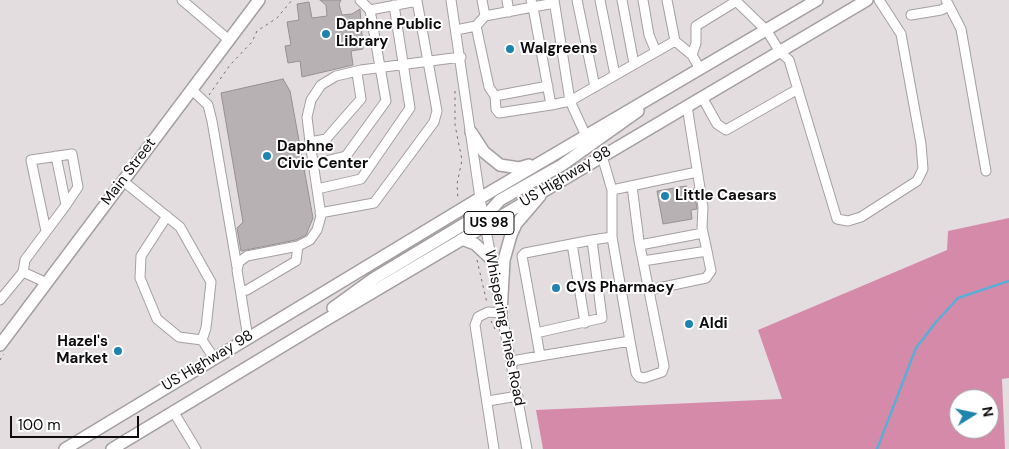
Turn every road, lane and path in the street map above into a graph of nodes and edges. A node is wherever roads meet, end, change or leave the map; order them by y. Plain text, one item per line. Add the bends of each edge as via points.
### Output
1 (182, 0) edge
2 (259, 0) edge
3 (292, 0) edge
4 (360, 0) edge
5 (451, 0) edge
6 (482, 0) edge
7 (506, 0) edge
8 (577, 0) edge
9 (600, 0) edge
10 (622, 0) edge
11 (643, 0) edge
12 (666, 0) edge
13 (867, 0) edge
14 (879, 0) edge
15 (735, 1) edge
16 (554, 2) edge
17 (811, 2) edge
18 (948, 3) edge
19 (532, 4) edge
20 (394, 5) junction
21 (370, 10) junction
22 (509, 12) junction
23 (485, 16) junction
24 (911, 16) dead end
25 (476, 26) junction
26 (456, 30) junction
27 (767, 31) junction
28 (229, 40) junction
29 (674, 41) junction
30 (656, 52) junction
31 (780, 52) junction
32 (692, 55) junction
33 (461, 57) junction
34 (427, 61) junction
35 (404, 64) junction
36 (634, 64) junction
37 (380, 67) junction
38 (700, 69) junction
39 (361, 70) junction
40 (615, 76) junction
41 (548, 86) junction
42 (595, 87) junction
43 (798, 89) junction
44 (192, 90) junction
45 (658, 94) junction
46 (495, 96) junction
47 (702, 97) junction
48 (203, 98) junction
49 (570, 101) junction
50 (551, 105) junction
51 (687, 106) junction
52 (471, 132) junction
53 (586, 136) junction
54 (310, 142) junction
55 (56, 156) junction
56 (602, 156) junction
57 (547, 159) junction
58 (313, 164) junction
59 (986, 171) dead end
60 (697, 172) junction
61 (123, 181) junction
62 (632, 186) junction
63 (547, 188) junction
64 (317, 190) junction
65 (612, 190) junction
66 (480, 198) junction
67 (66, 205) junction
68 (320, 213) junction
69 (167, 216) junction
70 (484, 226) junction
71 (46, 231) junction
72 (704, 233) junction
73 (612, 237) junction
74 (462, 239) junction
75 (592, 240) junction
76 (572, 244) junction
77 (640, 245) junction
78 (298, 246) junction
79 (707, 251) junction
80 (490, 258) junction
81 (643, 261) junction
82 (238, 271) junction
83 (23, 272) junction
84 (47, 283) junction
85 (649, 290) junction
86 (241, 291) junction
87 (0, 300) edge
88 (501, 313) junction
89 (585, 323) junction
90 (536, 332) junction
91 (297, 337) junction
92 (248, 338) junction
93 (202, 340) junction
94 (630, 340) junction
95 (3, 348) edge
96 (540, 356) junction
97 (214, 358) junction
98 (0, 360) edge
99 (512, 361) junction
100 (518, 396) junction
101 (488, 401) junction
102 (174, 411) junction
103 (65, 449) edge
104 (112, 449) edge
105 (196, 449) edge
106 (494, 449) edge
107 (527, 449) edge

1 - 28 street
2 - 28 main road, Main Street
3 - 48 path via 277,18 257,31 212,93
4 - 21 street
5 - 26 street, Whispering Pines Road
6 - 23 street
7 - 22 street
8 - 42 street
9 - 40 street
10 - 36 street
11 - 30 street via 648,35
12 - 29 street
13 - 31 main road, US Highway 98 / US 98
14 - 43 street via 901,34 922,144 923,169 917,181 861,217 837,219
15 - 27 street
15 - 32 street via 696,26
16 - 19 street
16 - 49 street
17 - 27 main road, US Highway 98 / US 98
18 - 24 street via 942,10
18 - 59 street via 961,29
19 - 22 street
19 - 41 street
20 - 21 street
20 - 34 street via 417,1
20 - 35 street
21 - 37 street
22 - 23 street
23 - 25 street
25 - 26 street
25 - 46 street via 488,86
26 - 33 street, Whispering Pines Road
27 - 31 street
27 - 38 main road, US Highway 98 / US 98
28 - 44 main road, Main Street
29 - 30 street
29 - 32 street
30 - 36 street
31 - 43 street via 789,60
31 - 47 main road, US Highway 98 / US 98
32 - 38 street
33 - 34 street
33 - 52 street, Whispering Pines Road
34 - 35 street
34 - 68 street via 437,110 434,122 374,203
35 - 37 street
35 - 64 street via 410,108 361,178
36 - 40 street
37 - 39 street
37 - 58 street via 386,101 346,156
38 - 45 main road, US Highway 98 / US 98
39 - 54 street via 357,73 362,99 326,139
39 - 54 street via 336,76 321,85 311,100 307,117
40 - 42 street
41 - 46 street
41 - 50 street
42 - 49 street
43 - 47 street via 726,130 717,124
44 - 48 street
44 - 61 main road, Main Street
45 - 53 main road, US Highway 98 / US 98
45 - 70 main road via 620,126 562,165 500,200 489,212
46 - 50 street via 496,109 500,113
47 - 51 main road, US Highway 98 / US 98
48 - 82 street via 212,121
49 - 50 street
49 - 53 street
51 - 56 main road, US Highway 98 / US 98
51 - 60 street
52 - 57 main road via 492,160 508,168
52 - 66 street, Whispering Pines Road
53 - 57 main road, US Highway 98 / US 98
54 - 58 street
55 - 67 street
55 - 67 street via 72,154 78,187
55 - 71 street via 31,160
56 - 63 main road, US Highway 98 / US 98
56 - 65 street
57 - 66 main road, US Highway 98 / US 98
58 - 64 street
60 - 62 street
60 - 72 street
61 - 69 street
61 - 84 main road, Main Street
62 - 65 street
62 - 77 street
63 - 70 main road, US Highway 98 / US 98
63 - 88 main road via 510,235 504,260
64 - 68 street
65 - 73 street
66 - 70 street, Whispering Pines Road
66 - 91 main road via 478,209 466,223 373,279
66 - 92 main road, US Highway 98 / US 98
67 - 71 street
68 - 78 street via 310,240
69 - 93 street via 180,227 211,282
69 - 93 street via 142,256 140,278 156,319 179,336
70 - 74 main road, US Highway 98 / US 98
70 - 80 street, Whispering Pines Road
71 - 83 street via 25,260
72 - 77 street
72 - 79 street
73 - 75 street
73 - 94 street
74 - 80 main road via 475,244
74 - 91 main road, US Highway 98 / US 98
75 - 76 street
75 - 89 street via 603,315 599,321
76 - 89 street
76 - 90 street via 522,256
77 - 81 street
78 - 82 street via 247,256 239,262
78 - 86 street via 296,261
79 - 81 street
79 - 85 street via 711,271 706,278
80 - 88 street, Whispering Pines Road
81 - 85 street
82 - 86 street
83 - 84 street
83 - 87 street
84 - 95 main road, Main Street
85 - 94 street via 664,366 662,372 639,377
86 - 92 street
88 - 99 street, Whispering Pines Road
88 - 101 street via 488,312 478,317 475,325
89 - 90 street
90 - 96 street
91 - 102 main road, US Highway 98 / US 98
92 - 97 main road, US Highway 98 / US 98
93 - 97 street
94 - 96 street
95 - 98 path
96 - 99 street
97 - 103 main road, US Highway 98 / US 98
99 - 100 street, Whispering Pines Road
100 - 101 street
100 - 107 street, Whispering Pines Road
101 - 106 street
102 - 104 main road, US Highway 98 / US 98
102 - 105 street

